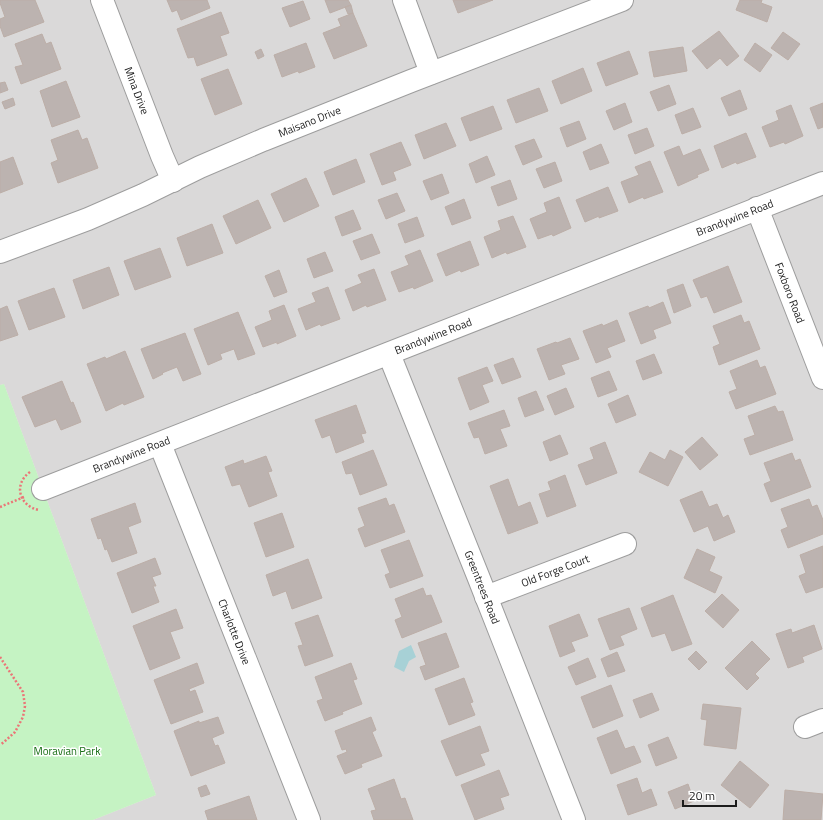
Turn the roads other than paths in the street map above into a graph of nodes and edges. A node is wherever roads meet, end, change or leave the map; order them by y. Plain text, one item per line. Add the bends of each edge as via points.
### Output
1 (102, 0) edge
2 (404, 0) edge
3 (622, 0) edge
4 (431, 74) junction
5 (173, 181) junction
6 (823, 183) edge
7 (757, 208) junction
8 (0, 252) edge
9 (389, 354) junction
10 (823, 378) edge
11 (160, 444) junction
12 (43, 489) road end
13 (625, 544) dead end
14 (486, 597) junction
15 (309, 820) edge
16 (574, 820) edge

1 - 5 street, Mina Drive
2 - 4 street
3 - 4 street, Maisano Drive
4 - 5 street, Maisano Drive via 257,143
5 - 8 street, Maisano Drive via 88,219
6 - 7 street, Brandywine Road
7 - 9 street, Brandywine Road
7 - 10 street, Foxboro Road
9 - 11 street, Brandywine Road
9 - 14 street, Greentrees Road
11 - 12 street, Brandywine Road
11 - 15 street, Charlotte Drive
13 - 14 street, Old Forge Court
14 - 16 street, Greentrees Road

